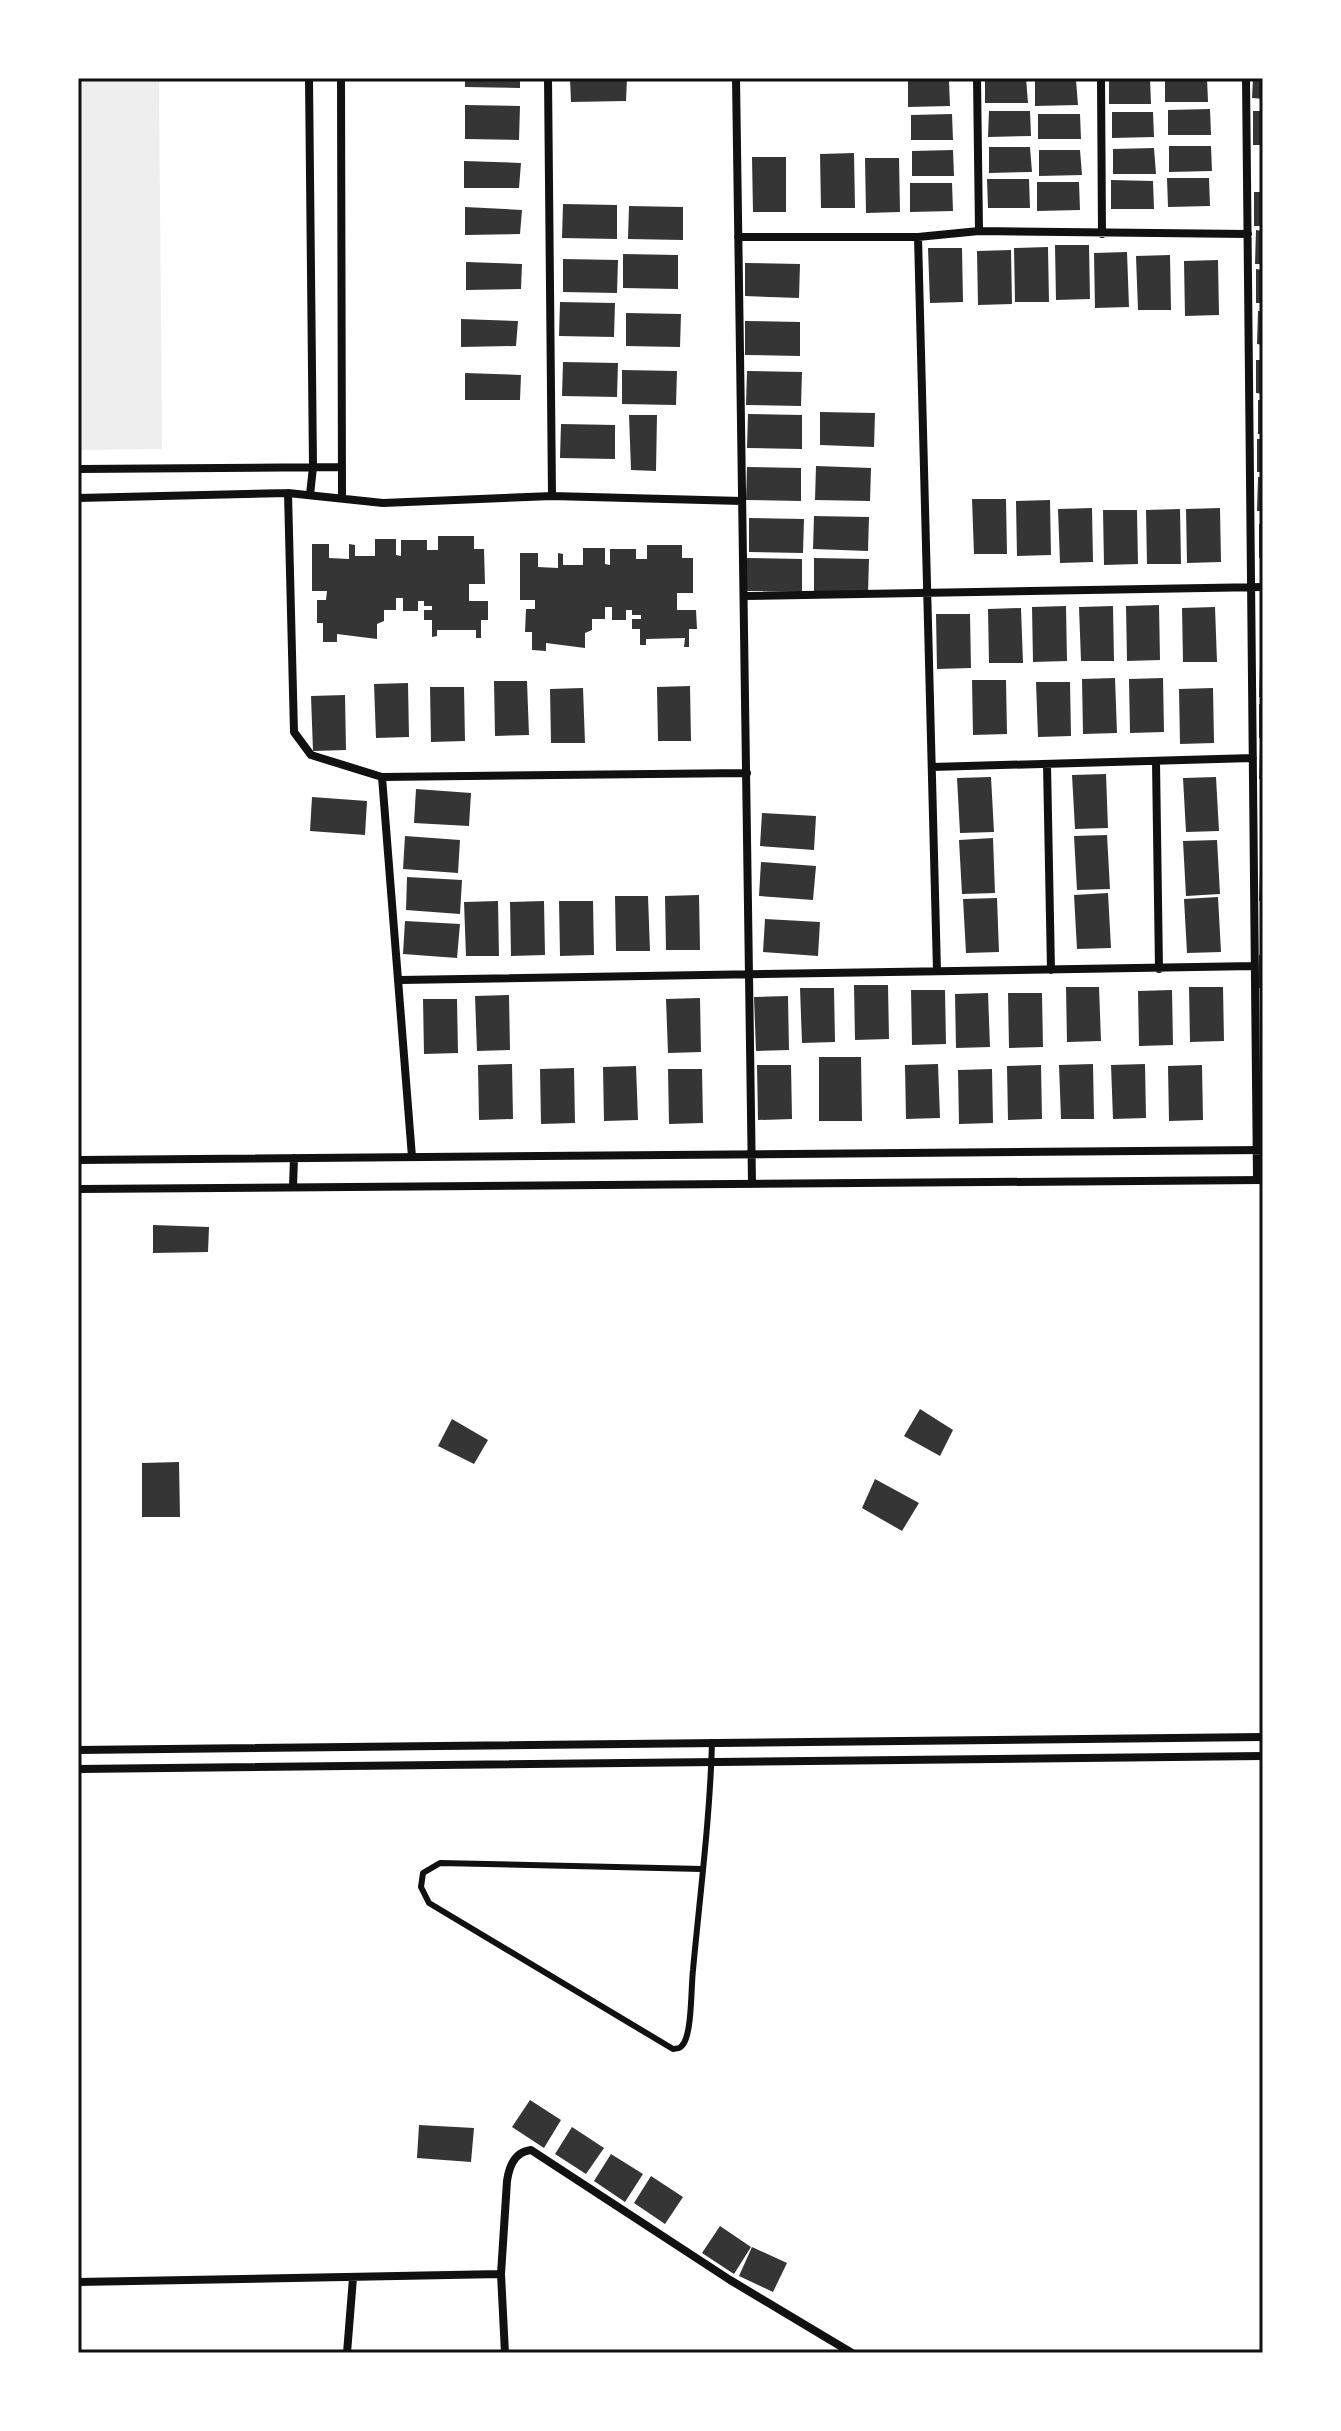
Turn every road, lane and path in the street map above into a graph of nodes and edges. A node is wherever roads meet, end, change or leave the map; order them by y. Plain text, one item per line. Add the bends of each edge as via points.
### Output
1 (309, 78) edge
2 (341, 78) edge
3 (548, 78) edge
4 (736, 78) edge
5 (977, 78) edge
6 (1101, 78) edge
7 (1246, 78) edge
8 (979, 231) junction
9 (1102, 234) junction
10 (1248, 234) junction
11 (738, 237) junction
12 (918, 237) junction
13 (313, 467) junction
14 (342, 467) junction
15 (78, 469) edge
16 (288, 493) junction
17 (310, 495) junction
18 (552, 496) junction
19 (78, 498) edge
20 (342, 498) junction
21 (742, 501) junction
22 (1263, 587) edge
23 (1251, 588) junction
24 (927, 593) junction
25 (744, 596) junction
26 (1253, 758) junction
27 (1156, 762) junction
28 (1047, 764) junction
29 (932, 767) junction
30 (747, 773) junction
31 (382, 777) junction
32 (1255, 966) junction
33 (1159, 969) junction
34 (1051, 970) junction
35 (937, 971) junction
36 (749, 973) junction
37 (400, 980) junction
38 (1260, 1150) edge
39 (752, 1154) junction
40 (412, 1157) junction
41 (294, 1158) junction
42 (78, 1160) edge
43 (1260, 1180) edge
44 (752, 1183) junction
45 (293, 1187) junction
46 (78, 1189) edge
47 (1263, 1737) edge
48 (712, 1742) junction
49 (78, 1750) edge
50 (1263, 1756) edge
51 (711, 1761) junction
52 (78, 1769) edge
53 (702, 1869) junction
54 (501, 2274) junction
55 (353, 2278) junction
56 (78, 2282) edge
57 (347, 2353) edge
58 (505, 2353) edge
59 (852, 2353) edge

1 - 13 street
2 - 14 street
3 - 18 street
4 - 11 street
5 - 8 street
6 - 9 street
7 - 10 street
8 - 9 street
8 - 12 street
9 - 10 street
10 - 23 street
11 - 12 street
11 - 21 street
12 - 24 street
13 - 14 street
13 - 15 street
13 - 17 street
14 - 20 street
16 - 17 street
16 - 19 street
16 - 31 street via 294,732 311,755
17 - 20 street
18 - 20 street via 383,503
18 - 21 street
21 - 25 street
22 - 23 street
23 - 24 street
23 - 26 street
24 - 25 street
24 - 29 street
25 - 30 street
26 - 27 street
26 - 32 street
27 - 28 street
27 - 33 street
28 - 29 street
28 - 34 street
29 - 35 street
30 - 31 street
30 - 36 street
31 - 37 street
32 - 33 street
32 - 38 street
33 - 34 street
34 - 35 street
35 - 36 street
36 - 37 street
36 - 39 street
37 - 40 street
38 - 39 street
38 - 43 street
39 - 40 street
39 - 44 street
40 - 41 street
41 - 42 street
41 - 45 street
43 - 44 street
44 - 45 street
45 - 46 street
47 - 48 street
48 - 49 street
48 - 51 lane
50 - 51 street
51 - 52 street
51 - 53 lane
53 - 53 lane via 440,1863 423,1873 421,1887 429,1903 673,2049 685,2042
54 - 55 street
54 - 58 street
54 - 59 street via 509,2166 531,2150
55 - 56 street
55 - 57 street

